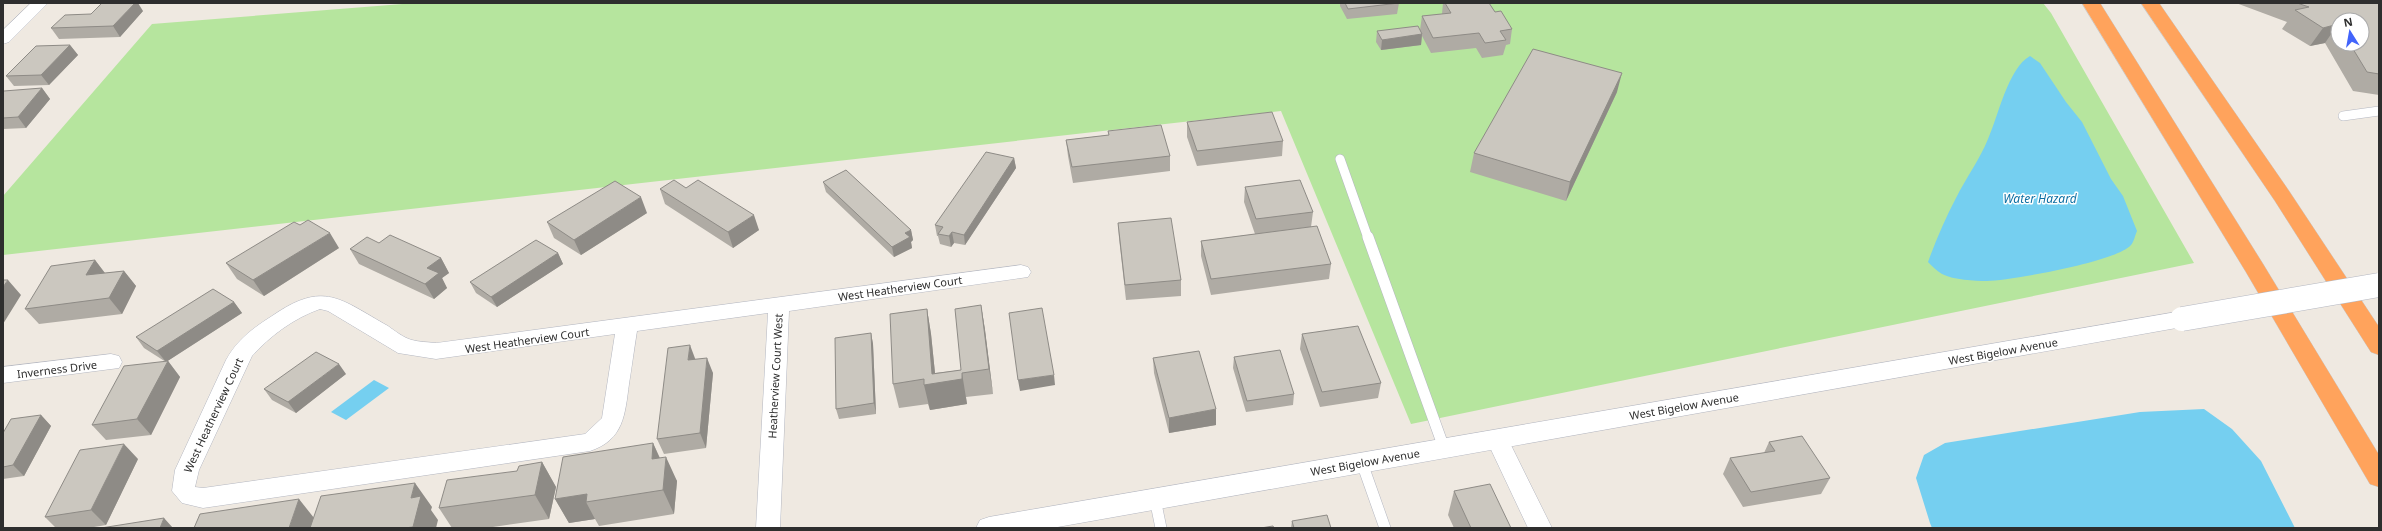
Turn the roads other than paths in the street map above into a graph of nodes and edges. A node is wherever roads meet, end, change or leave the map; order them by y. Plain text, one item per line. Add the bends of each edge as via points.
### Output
1 (40, 3) edge
2 (2091, 3) edge
3 (2150, 3) edge
4 (3, 38) edge
5 (2379, 111) edge
6 (2343, 116) dead end
7 (1340, 159) dead end
8 (1021, 272) dead end
9 (2379, 285) edge
10 (779, 305) junction
11 (627, 325) junction
12 (2379, 346) edge
13 (111, 362) dead end
14 (3, 375) edge
15 (1497, 439) junction
16 (1444, 448) junction
17 (1362, 462) junction
18 (2379, 477) edge
19 (1155, 499) junction
20 (768, 528) edge
21 (990, 528) edge
22 (1161, 528) edge
23 (1385, 528) edge
24 (1540, 528) edge

1 - 4 street
2 - 18 highway via 2255,269
3 - 12 highway via 2243,137
5 - 6 lane
7 - 16 lane
8 - 10 street, West Heatherview Court
9 - 15 street, West Bigelow Avenue, bridge
10 - 11 street, Heatherview Court West
10 - 20 street, Heatherview Court West
11 - 11 street, West Heatherview Court via 436,351 406,347 333,304 311,304 269,327 255,338 237,360 187,470 182,484 183,491 187,495 203,498 590,442 600,436 613,418
13 - 14 street, Inverness Drive
15 - 16 street, West Bigelow Avenue
15 - 24 street
16 - 17 street, West Bigelow Avenue
17 - 19 street, West Bigelow Avenue
17 - 23 lane
19 - 21 street, West Bigelow Avenue
19 - 22 lane

